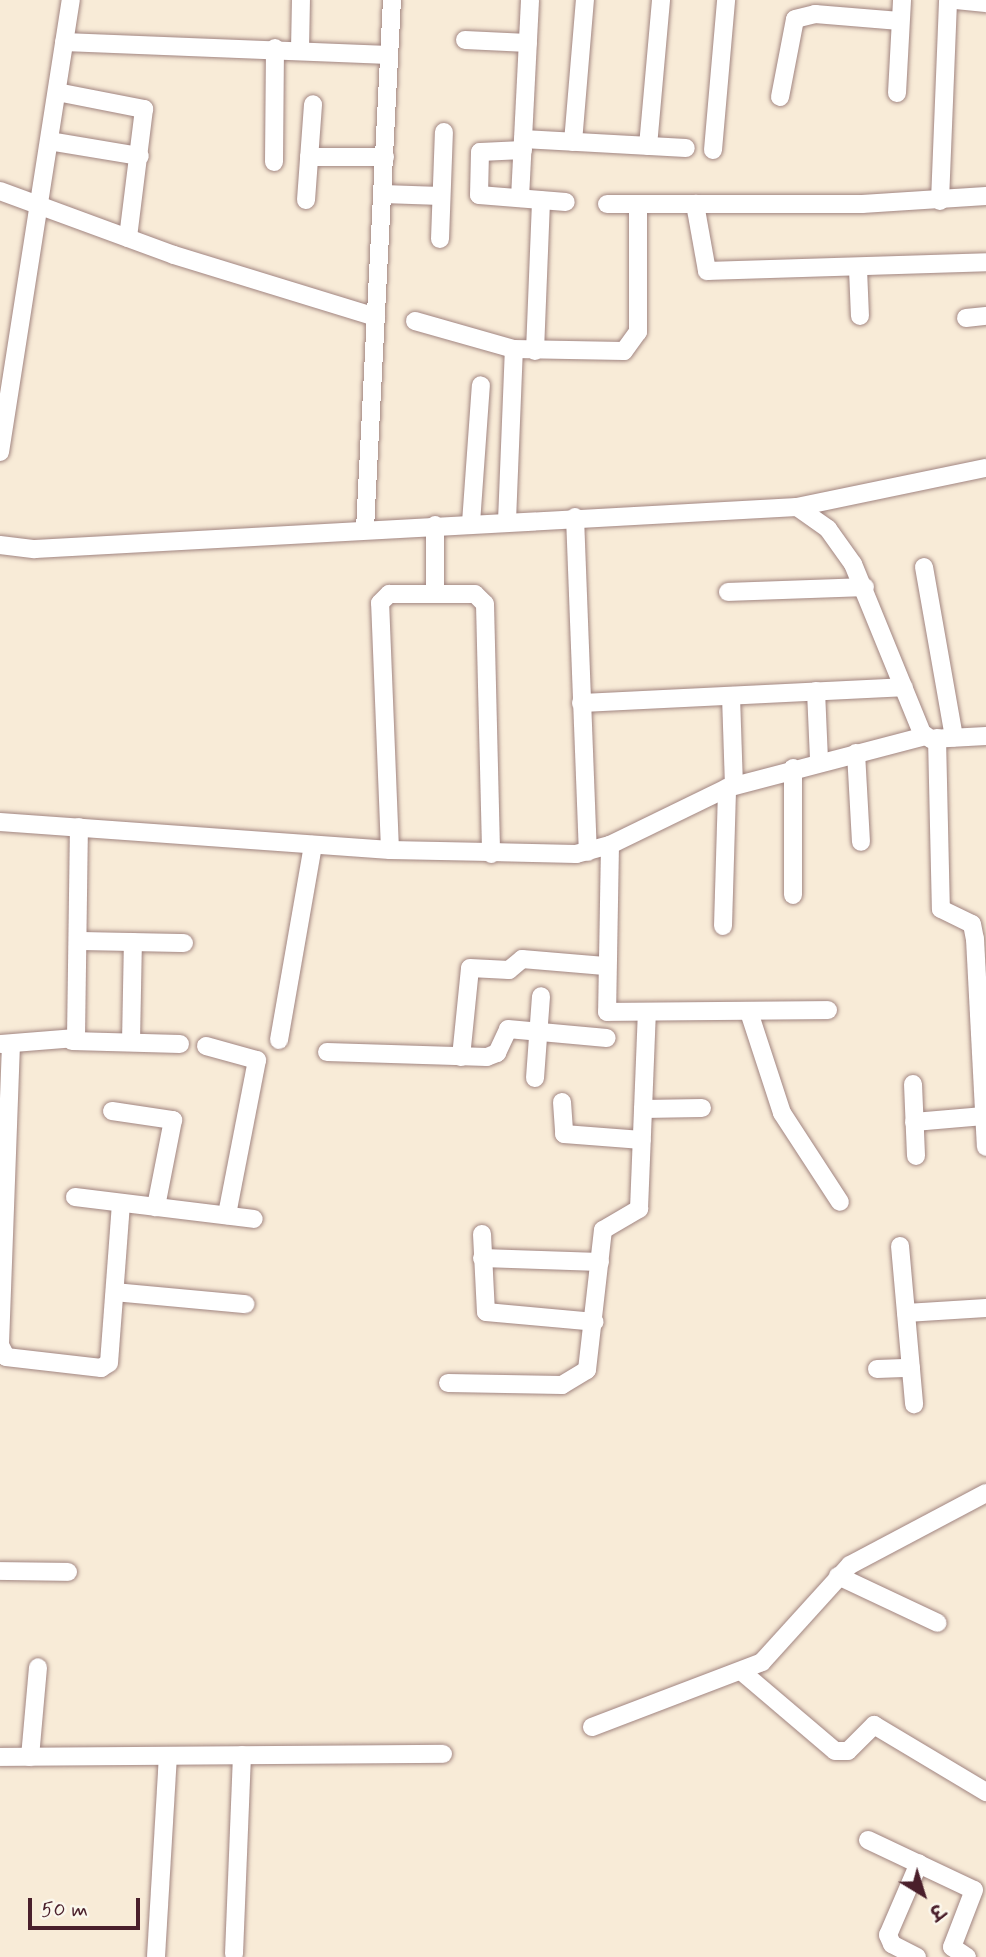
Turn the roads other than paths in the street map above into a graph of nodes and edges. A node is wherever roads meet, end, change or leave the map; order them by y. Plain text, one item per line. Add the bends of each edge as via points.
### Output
1 (71, 0) edge
2 (301, 0) edge
3 (392, 0) edge
4 (530, 0) edge
5 (584, 0) edge
6 (726, 0) edge
7 (902, 0) edge
8 (948, 0) edge
9 (956, 0) edge
10 (656, 1) edge
11 (986, 3) edge
12 (900, 21) junction
13 (465, 40) dead end
14 (64, 42) junction
15 (528, 43) junction
16 (275, 48) junction
17 (300, 50) junction
18 (389, 55) junction
19 (57, 92) junction
20 (897, 93) dead end
21 (780, 97) dead end
22 (313, 104) dead end
23 (444, 132) dead end
24 (49, 141) junction
25 (573, 142) junction
26 (523, 145) junction
27 (648, 146) junction
28 (686, 148) dead end
29 (713, 150) dead end
30 (140, 156) junction
31 (385, 156) junction
32 (309, 157) junction
33 (274, 162) dead end
34 (0, 191) edge
35 (383, 194) junction
36 (441, 196) junction
37 (986, 196) edge
38 (520, 198) junction
39 (306, 200) dead end
40 (541, 200) junction
41 (940, 201) junction
42 (566, 202) dead end
43 (607, 204) dead end
44 (638, 204) junction
45 (695, 204) junction
46 (39, 206) junction
47 (128, 238) junction
48 (440, 239) dead end
49 (986, 262) edge
50 (858, 269) junction
51 (860, 316) dead end
52 (986, 316) edge
53 (376, 317) junction
54 (966, 318) dead end
55 (415, 321) dead end
56 (514, 349) junction
57 (535, 351) junction
58 (481, 385) dead end
59 (0, 452) edge
60 (986, 468) edge
61 (797, 507) junction
62 (575, 517) junction
63 (508, 520) junction
64 (471, 523) junction
65 (435, 525) junction
66 (365, 529) junction
67 (0, 545) edge
68 (924, 567) dead end
69 (865, 587) junction
70 (728, 592) dead end
71 (435, 594) junction
72 (904, 687) junction
73 (816, 691) junction
74 (731, 696) junction
75 (581, 703) junction
76 (986, 736) edge
77 (939, 737) junction
78 (856, 753) junction
79 (819, 761) junction
80 (793, 768) junction
81 (730, 787) junction
82 (0, 822) edge
83 (79, 827) junction
84 (861, 842) dead end
85 (313, 845) junction
86 (610, 845) junction
87 (390, 850) junction
88 (588, 852) junction
89 (491, 854) junction
90 (793, 895) dead end
91 (723, 926) dead end
92 (78, 941) junction
93 (133, 942) junction
94 (184, 943) dead end
95 (605, 966) junction
96 (541, 996) dead end
97 (828, 1010) dead end
98 (750, 1012) junction
99 (648, 1013) junction
100 (538, 1033) junction
101 (607, 1038) dead end
102 (279, 1040) dead end
103 (72, 1041) junction
104 (131, 1042) junction
105 (6, 1044) edge
106 (180, 1044) dead end
107 (206, 1046) dead end
108 (327, 1052) dead end
109 (461, 1056) junction
110 (535, 1078) dead end
111 (913, 1084) dead end
112 (562, 1102) dead end
113 (702, 1108) dead end
114 (643, 1109) junction
115 (112, 1111) dead end
116 (984, 1116) junction
117 (914, 1122) junction
118 (642, 1140) junction
119 (986, 1147) edge
120 (916, 1156) dead end
121 (75, 1197) dead end
122 (840, 1202) dead end
123 (121, 1203) junction
124 (156, 1207) junction
125 (227, 1215) junction
126 (254, 1219) dead end
127 (482, 1234) dead end
128 (900, 1246) dead end
129 (482, 1258) junction
130 (600, 1262) junction
131 (115, 1292) junction
132 (245, 1304) dead end
133 (986, 1308) edge
134 (906, 1313) junction
135 (595, 1322) junction
136 (877, 1368) dead end
137 (911, 1368) junction
138 (448, 1383) dead end
139 (914, 1404) dead end
140 (986, 1493) edge
141 (0, 1571) edge
142 (68, 1572) dead end
143 (838, 1576) junction
144 (937, 1623) dead end
145 (38, 1667) dead end
146 (741, 1671) junction
147 (592, 1727) dead end
148 (443, 1754) dead end
149 (168, 1755) junction
150 (242, 1755) junction
151 (0, 1757) edge
152 (30, 1757) junction
153 (986, 1792) edge
154 (868, 1840) dead end
155 (919, 1863) junction
156 (234, 1954) dead end
157 (156, 1957) edge
158 (917, 1957) edge
159 (967, 1957) edge

1 - 14 street
2 - 17 street
3 - 18 street
4 - 15 street
5 - 25 street
6 - 29 street
7 - 12 street
8 - 41 street
9 - 11 street
10 - 27 street
12 - 20 street
12 - 21 street via 816,14 795,19
13 - 15 street
14 - 16 street
14 - 19 street
15 - 26 street
16 - 17 street
16 - 33 street
17 - 18 street
18 - 31 street
19 - 24 street
19 - 30 street via 140,106 146,115
22 - 32 street
23 - 36 street
24 - 30 street
24 - 46 street
25 - 26 street
25 - 27 street
26 - 38 street
26 - 38 street via 478,156 479,195
27 - 28 street
30 - 47 street
31 - 32 street
31 - 35 street
32 - 39 street
34 - 46 street
35 - 36 street
35 - 53 street
36 - 48 street
37 - 41 street
38 - 40 street
40 - 42 street
40 - 57 street
41 - 45 street
43 - 44 street
44 - 45 street
44 - 57 street via 636,340 612,352
45 - 50 street via 707,271
46 - 47 street
46 - 59 street
47 - 53 street
49 - 50 street
50 - 51 street
52 - 54 street
53 - 66 street
55 - 56 street
56 - 57 street
56 - 63 street
58 - 64 street
60 - 61 street
61 - 62 street
61 - 69 street via 828,529
62 - 63 street
62 - 75 street
63 - 64 street
64 - 65 street
65 - 66 street
65 - 71 street
66 - 67 street via 35,549
68 - 77 street
69 - 70 street
69 - 72 street
71 - 87 street via 388,594 380,603
71 - 89 street via 485,599
72 - 73 street
72 - 77 street
73 - 74 street
73 - 79 street
74 - 75 street
74 - 81 street
75 - 88 street
76 - 77 street
77 - 78 street
77 - 116 street via 941,909 974,930
78 - 79 street
78 - 84 street
79 - 80 street
80 - 81 street
80 - 90 street
81 - 86 street
81 - 91 street
82 - 83 street
83 - 85 street
83 - 92 street
85 - 87 street
85 - 102 street
86 - 88 street
86 - 95 street
87 - 89 street
88 - 89 street
92 - 93 street
92 - 103 street
93 - 94 street
93 - 104 street
95 - 99 street via 604,1009
95 - 109 street via 522,959 509,970 470,968
96 - 100 street
97 - 98 street
98 - 99 street
98 - 122 street via 782,1113
99 - 114 street
100 - 101 street
100 - 109 street via 508,1029 493,1056
100 - 110 street
103 - 104 street
103 - 105 street
104 - 106 street
105 - 131 street via 2,1352 14,1360 106,1367
107 - 125 street via 257,1060
108 - 109 street
111 - 117 street
112 - 118 street via 564,1134
113 - 114 street
114 - 118 street
115 - 124 street via 173,1120
116 - 117 street
116 - 119 street
117 - 120 street
118 - 130 street via 639,1209 607,1225
121 - 123 street
123 - 124 street
123 - 131 street
124 - 125 street
125 - 126 street
127 - 129 street
128 - 134 street
129 - 130 street
129 - 135 street via 486,1312
130 - 135 street
131 - 132 street
133 - 134 street
134 - 137 street
135 - 138 street via 587,1370 572,1383
136 - 137 street
137 - 139 street
140 - 143 street via 863,1556
141 - 142 street
143 - 144 street
143 - 146 street via 772,1654
145 - 152 street
146 - 147 street
146 - 153 street via 835,1751 848,1752 874,1725
148 - 150 street
149 - 150 street
149 - 152 street
149 - 157 street
150 - 156 street
151 - 152 street
154 - 155 street
155 - 158 street via 888,1939
155 - 159 street via 974,1890 952,1947

